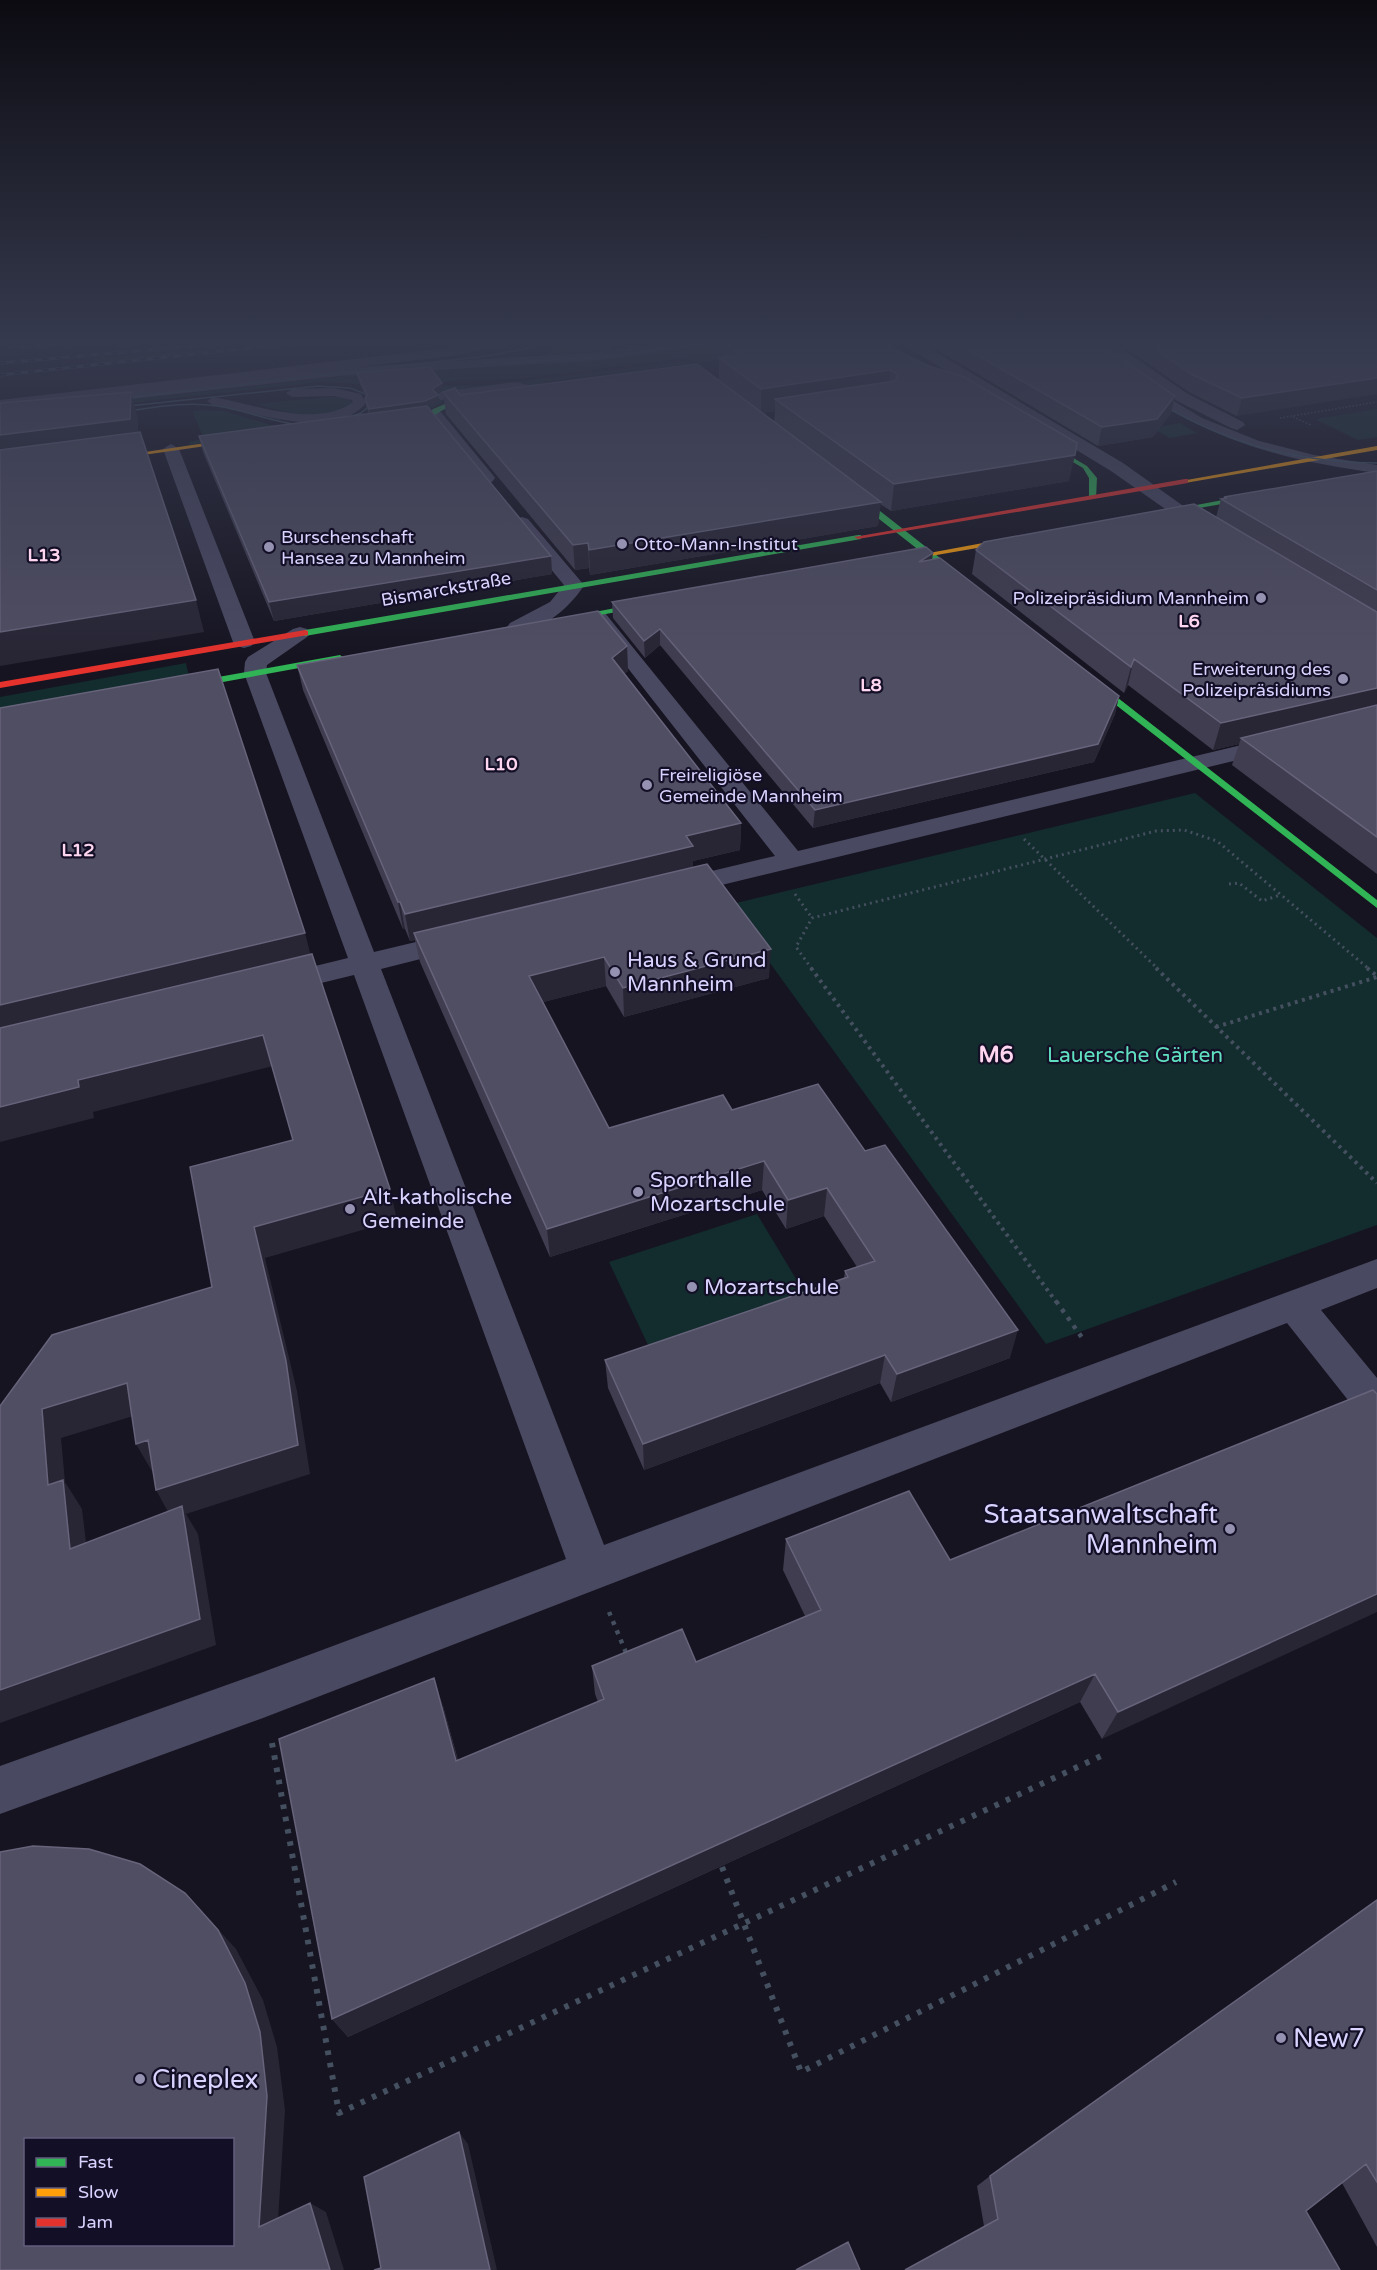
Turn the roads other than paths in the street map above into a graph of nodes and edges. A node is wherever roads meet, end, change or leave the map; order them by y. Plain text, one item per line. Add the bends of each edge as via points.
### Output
1 (195, 446) edge
2 (460, 446) edge
3 (1050, 446) edge
4 (1082, 446) edge
5 (1257, 446) edge
6 (1312, 446) edge
7 (1377, 448) edge
8 (171, 449) junction
9 (1377, 456) edge
10 (1326, 458) junction
11 (91, 460) edge
12 (1377, 469) edge
13 (1377, 474) edge
14 (1316, 476) dead end
15 (1342, 480) edge
16 (838, 483) edge
17 (1143, 487) junction
18 (1278, 491) edge
19 (497, 492) edge
20 (1093, 496) junction
21 (1176, 510) junction
22 (513, 511) edge
23 (1134, 518) edge
24 (898, 529) junction
25 (1045, 533) edge
26 (1221, 537) edge
27 (929, 554) junction
28 (872, 564) edge
29 (963, 580) edge
30 (573, 585) junction
31 (675, 599) edge
32 (595, 613) junction
33 (512, 628) joint
34 (300, 633) junction
35 (244, 642) junction
36 (358, 655) edge
37 (1075, 668) edge
38 (255, 673) junction
39 (0, 684) edge
40 (166, 690) edge
41 (1298, 739) edge
42 (1196, 763) junction
43 (792, 860) junction
44 (648, 895) edge
45 (1377, 905) edge
46 (489, 933) edge
47 (364, 963) junction
48 (251, 991) edge
49 (1377, 1273) edge
50 (1294, 1304) junction
51 (1377, 1407) edge
52 (592, 1570) junction
53 (0, 1790) edge

1 - 8 main road
2 - 19 street
3 - 20 main road via 1085,467 1093,478
4 - 17 street
5 - 10 lane
6 - 10 lane
7 - 10 main road, Bismarckstraße
8 - 11 main road
8 - 35 street
9 - 10 lane
10 - 12 lane
10 - 14 main road
10 - 17 main road, Bismarckstraße
13 - 15 main road
16 - 24 main road
17 - 20 main road, Bismarckstraße
17 - 21 street
18 - 21 main road
20 - 24 main road, Bismarckstraße
21 - 23 main road
21 - 26 street
22 - 30 street
24 - 27 main road
24 - 30 main road, Bismarckstraße
25 - 27 main road
27 - 28 main road
27 - 29 main road
30 - 33 street via 556,609
30 - 34 main road, Bismarckstraße
31 - 32 main road
32 - 33 main road
32 - 43 street
34 - 35 main road, Bismarckstraße
34 - 38 street via 256,662
35 - 39 main road, Bismarckstraße
36 - 38 main road
37 - 42 main road
38 - 40 main road
38 - 47 street
41 - 42 street
42 - 43 street
42 - 45 main road
43 - 44 street
46 - 47 street
47 - 48 street
47 - 52 street
49 - 50 street
50 - 51 street
50 - 52 street
52 - 53 street

